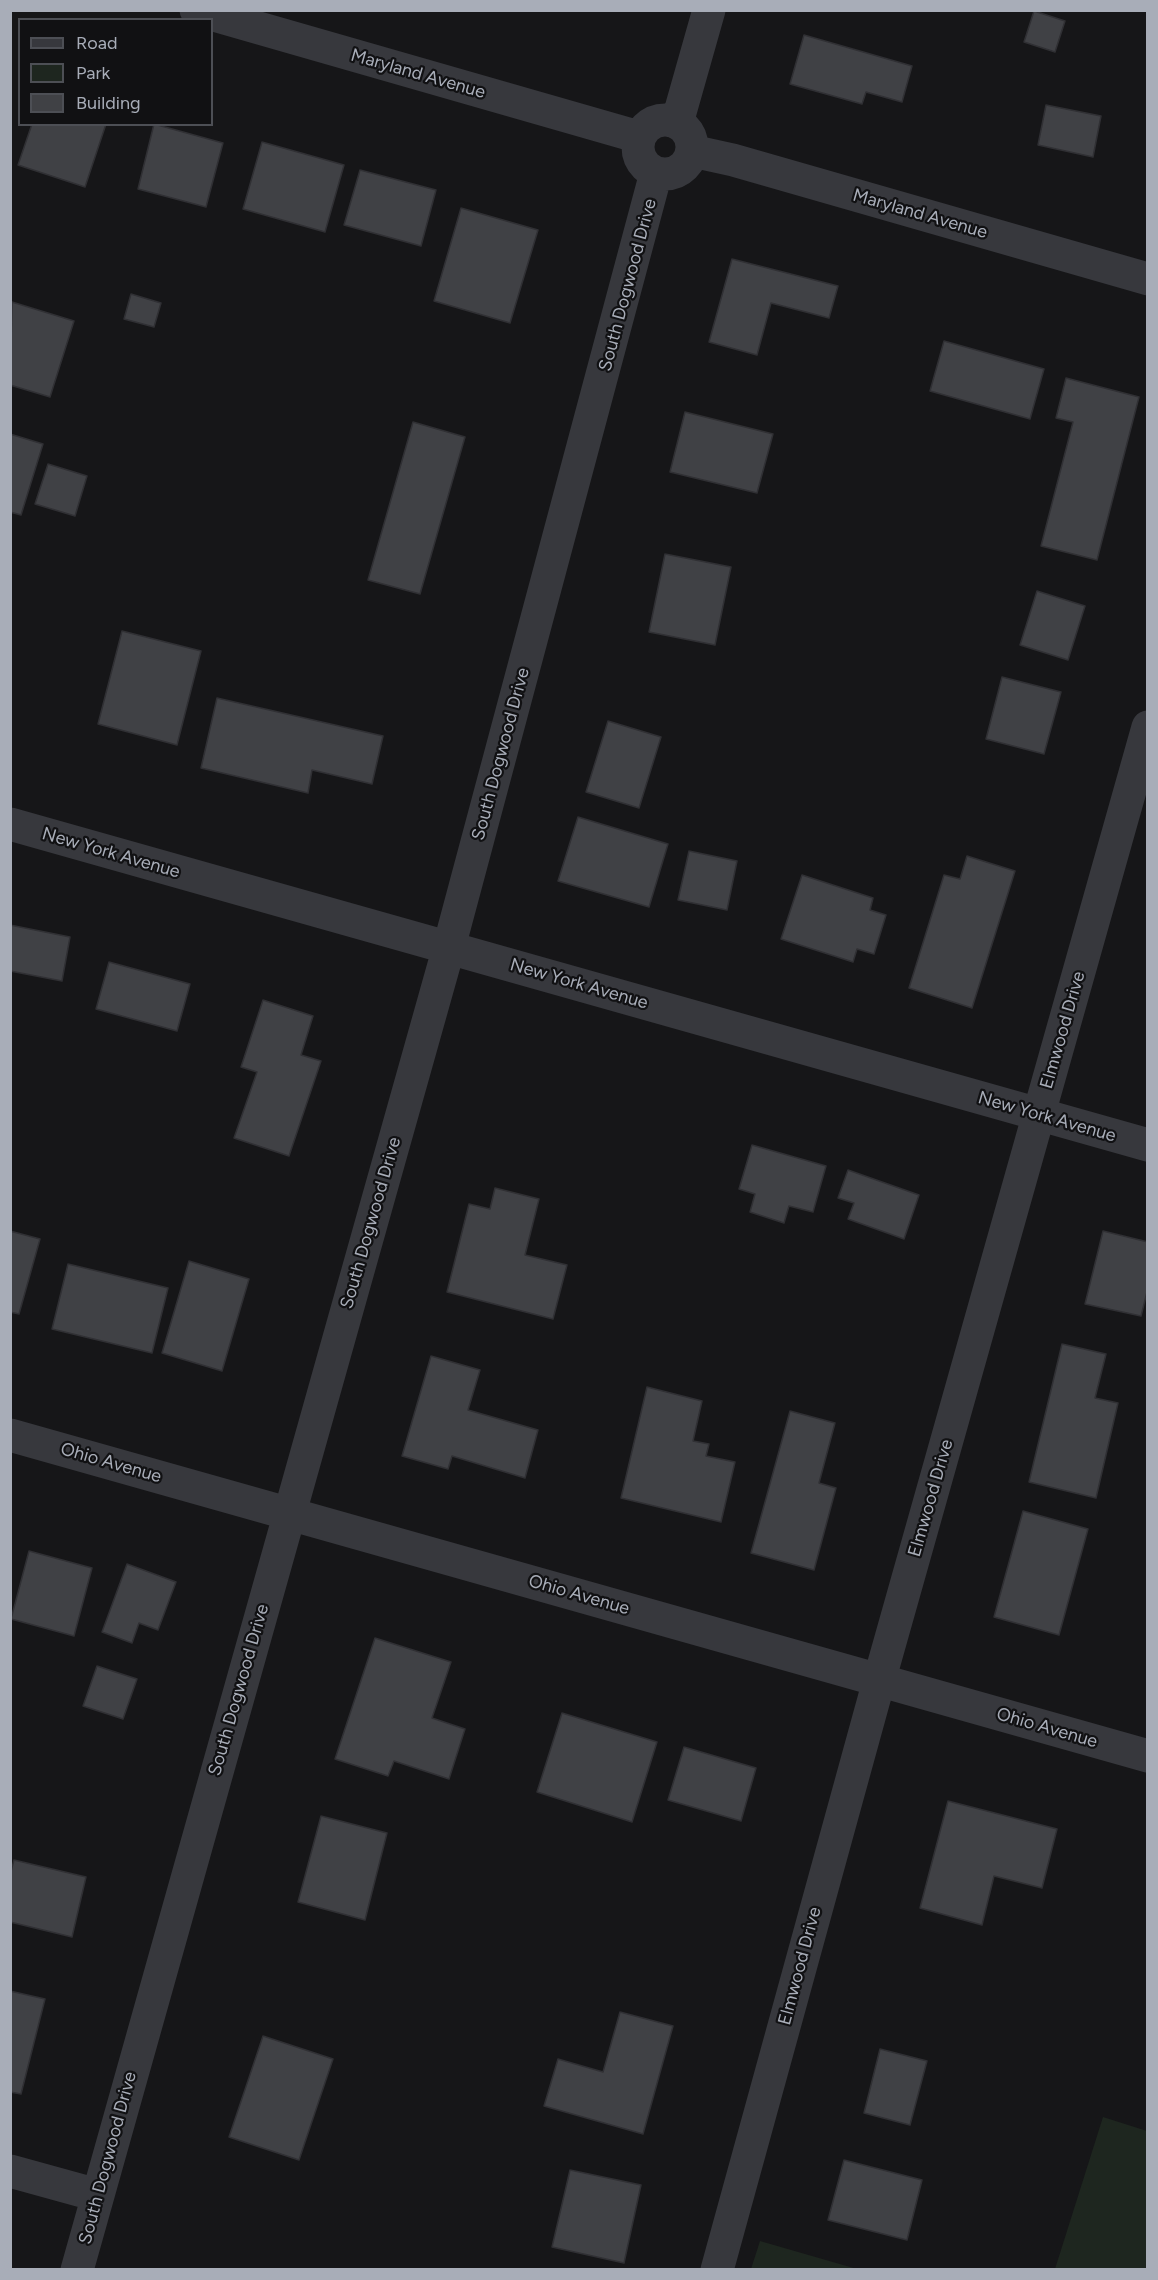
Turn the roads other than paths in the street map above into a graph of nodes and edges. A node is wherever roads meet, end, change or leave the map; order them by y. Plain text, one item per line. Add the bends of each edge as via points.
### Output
1 (196, 10) edge
2 (709, 10) edge
3 (639, 137) junction
4 (685, 137) junction
5 (656, 173) junction
6 (1148, 279) edge
7 (1148, 727) edge
8 (10, 824) edge
9 (449, 947) junction
10 (1040, 1114) junction
11 (1148, 1145) edge
12 (10, 1435) edge
13 (290, 1513) junction
14 (879, 1681) junction
15 (1148, 1756) edge
16 (10, 2171) edge
17 (97, 2194) junction
18 (77, 2270) edge
19 (717, 2270) edge

1 - 3 street, Maryland Avenue
2 - 4 street
3 - 4 street via 651,123 669,120
3 - 5 street via 638,155 648,170
4 - 5 street via 688,162 666,175
4 - 6 street, Maryland Avenue via 733,160
5 - 9 street, South Dogwood Drive
7 - 10 street, Elmwood Drive
8 - 9 street, New York Avenue
9 - 10 street, New York Avenue
9 - 13 street, South Dogwood Drive
10 - 11 street, New York Avenue
10 - 14 street, Elmwood Drive
12 - 13 street, Ohio Avenue
13 - 14 street, Ohio Avenue
13 - 17 street, South Dogwood Drive
14 - 15 street, Ohio Avenue
14 - 19 street, Elmwood Drive
16 - 17 street
17 - 18 street, South Dogwood Drive

